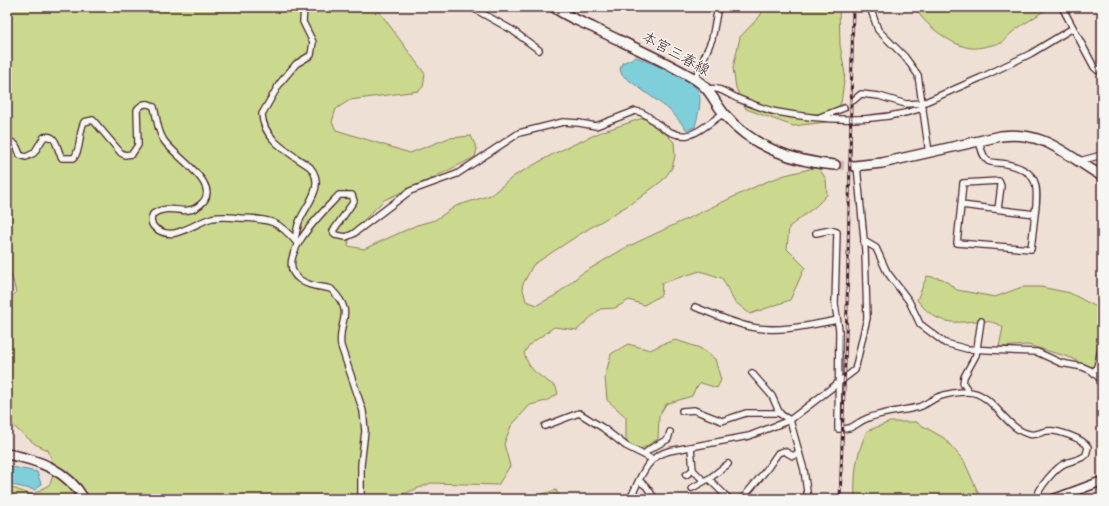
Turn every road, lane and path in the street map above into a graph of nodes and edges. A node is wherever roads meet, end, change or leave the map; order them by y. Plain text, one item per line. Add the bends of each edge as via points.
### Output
1 (304, 7) edge
2 (471, 7) edge
3 (554, 7) edge
4 (718, 7) edge
5 (870, 7) edge
6 (1062, 7) edge
7 (1073, 28) junction
8 (539, 50) dead end
9 (1102, 68) edge
10 (695, 79) junction
11 (708, 89) junction
12 (854, 100) tunnel mouth
13 (923, 105) junction
14 (844, 108) tunnel mouth
15 (724, 113) junction
16 (818, 118) junction
17 (979, 141) junction
18 (7, 142) edge
19 (929, 152) junction
20 (1102, 155) edge
21 (1079, 161) junction
22 (835, 166) tunnel mouth
23 (855, 166) joint
24 (1102, 176) edge
25 (961, 205) junction
26 (998, 209) junction
27 (1035, 214) junction
28 (816, 233) dead end
29 (864, 241) junction
30 (297, 242) junction
31 (695, 307) dead end
32 (837, 320) junction
33 (981, 321) dead end
34 (1102, 343) edge
35 (976, 350) junction
36 (752, 373) dead end
37 (1094, 373) junction
38 (1102, 381) edge
39 (839, 384) junction
40 (969, 392) junction
41 (682, 411) dead end
42 (780, 413) junction
43 (790, 420) junction
44 (544, 426) dead end
45 (670, 432) dead end
46 (692, 447) junction
47 (799, 452) junction
48 (7, 454) edge
49 (644, 454) junction
50 (652, 458) junction
51 (728, 464) dead end
52 (693, 470) junction
53 (686, 475) dead end
54 (706, 480) junction
55 (639, 481) junction
56 (1102, 481) edge
57 (692, 488) dead end
58 (84, 499) edge
59 (361, 499) edge
60 (630, 499) edge
61 (655, 499) edge
62 (729, 499) edge
63 (742, 499) edge
64 (808, 499) edge
65 (1037, 499) edge
66 (1054, 499) edge

1 - 30 street via 303,22 313,42 311,55 296,64 276,89 262,114 262,122 274,141 315,172 316,189 299,222
2 - 8 street via 512,30
3 - 10 main road, 本宮三春線
4 - 10 street via 712,39
5 - 13 street via 878,30 905,57 918,75
6 - 7 street
7 - 9 street via 1094,67 1097,70
7 - 13 street via 1030,54
10 - 11 main road, 本宮三春線
11 - 15 main road, 本宮三春線
11 - 16 street via 714,88 777,112
12 - 13 street via 862,94 906,104
13 - 16 street via 912,112 872,118
13 - 19 street
14 - 16 street
15 - 22 main road, 本宮三春線 via 740,131 765,146 813,164
15 - 30 street via 695,133 684,136 674,135 648,116 635,111 596,126 570,122 526,130 457,174 410,191 362,228 346,237 335,235 333,231 354,201 354,197 352,194 338,195
17 - 19 main road
17 - 21 main road via 1013,135 1034,137
17 - 27 street via 983,154 989,161 1018,166 1032,175 1038,193
18 - 30 street via 12,141 20,155 26,157 34,153 44,137 51,136 55,138 62,158 74,158 80,146 84,122 93,120 121,153 132,154 138,145 137,110 140,106 150,104 154,107 163,140 203,179 207,187 204,201 192,210 163,209 153,214 152,222 156,229 165,234 185,230 217,217 250,218 268,220 280,226
19 - 23 main road
20 - 21 street
21 - 24 main road
23 - 29 street
25 - 26 street
25 - 26 street via 963,183 999,181 1001,186
25 - 27 street via 957,244 1031,249
26 - 27 street
28 - 32 street via 831,230 837,232
29 - 35 street via 876,248 887,272 909,301 920,324 946,343
29 - 39 street via 867,318 855,370
30 - 59 street via 292,265 298,279 310,286 331,289 344,307 341,346 360,401 364,421
31 - 32 street via 757,328 802,327
32 - 39 street
33 - 35 street
34 - 37 street
35 - 37 street via 1037,352 1061,364 1083,367
35 - 40 street via 975,358 963,383
36 - 42 street via 772,396
37 - 38 street
39 - 40 street via 838,429 848,430 868,418 919,406 943,395
39 - 43 street
40 - 65 street via 986,399 1022,432 1035,435 1052,431 1086,443 1086,455 1063,464 1046,481 1036,496
41 - 42 street via 694,410 722,421 746,413
42 - 43 street
43 - 46 street via 749,436
43 - 47 street
44 - 49 street via 579,413 626,446
45 - 49 street via 668,439
46 - 50 street via 664,452
46 - 52 street
47 - 63 street via 795,456 784,451 778,453
47 - 64 street
48 - 58 main road via 31,458 64,474 77,487
49 - 50 street
50 - 55 street
51 - 54 street
52 - 53 street
52 - 54 street
54 - 57 street
54 - 62 street
55 - 60 street
55 - 61 street
56 - 66 street

